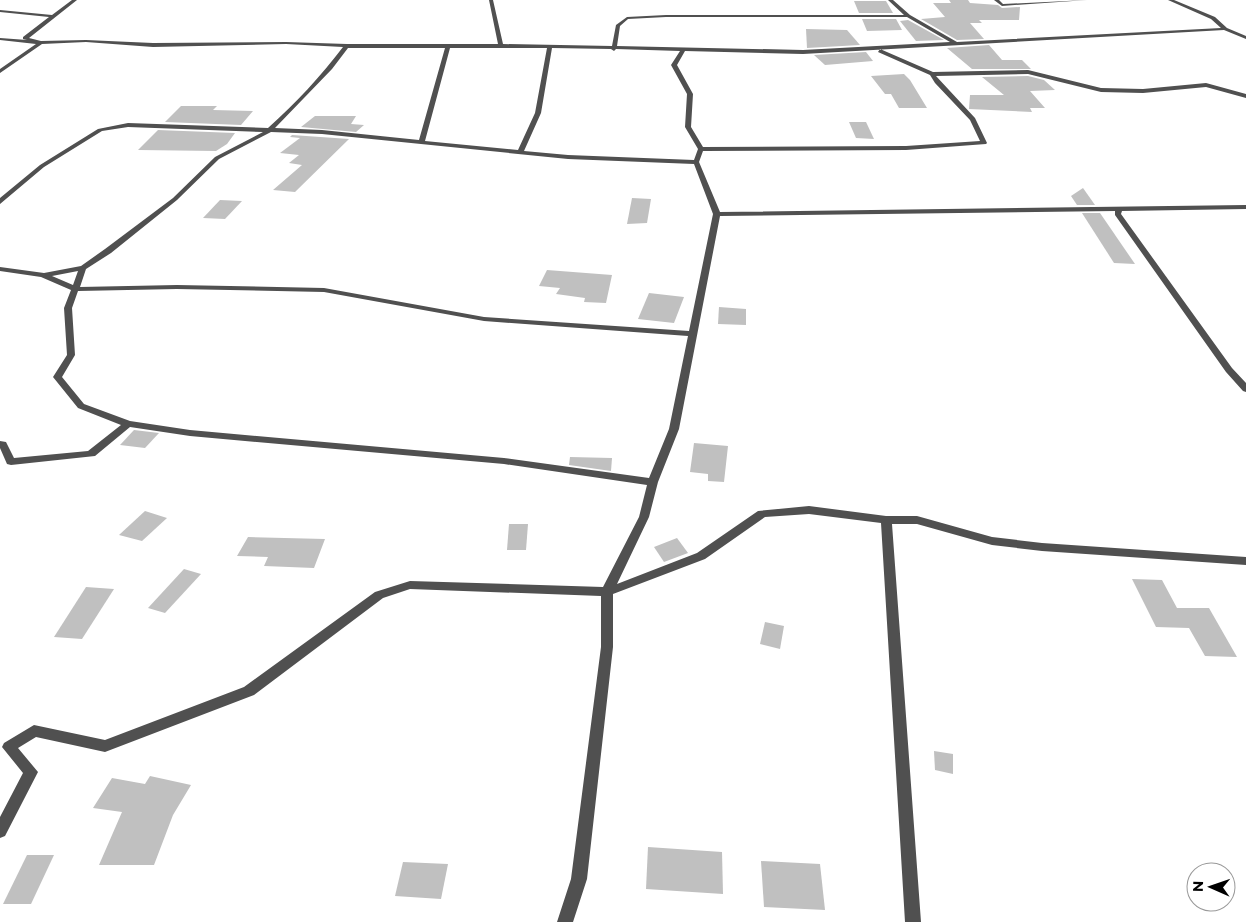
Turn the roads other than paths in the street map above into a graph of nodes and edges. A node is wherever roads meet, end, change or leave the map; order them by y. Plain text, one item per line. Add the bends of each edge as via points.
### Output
1 (75, 0) edge
2 (491, 0) edge
3 (890, 0) edge
4 (996, 0) edge
5 (1085, 0) edge
6 (1170, 0) edge
7 (0, 11) edge
8 (51, 16) junction
9 (908, 16) junction
10 (1225, 29) junction
11 (1246, 38) edge
12 (0, 39) edge
13 (41, 43) junction
14 (955, 43) junction
15 (347, 46) junction
16 (448, 46) junction
17 (500, 46) junction
18 (550, 46) junction
19 (614, 49) junction
20 (877, 49) junction
21 (683, 50) junction
22 (0, 71) edge
23 (932, 74) junction
24 (1246, 96) edge
25 (267, 132) junction
26 (421, 143) junction
27 (701, 149) junction
28 (520, 153) junction
29 (696, 162) junction
30 (0, 202) edge
31 (1119, 208) junction
32 (1246, 208) edge
33 (717, 214) junction
34 (82, 268) junction
35 (0, 269) edge
36 (44, 275) junction
37 (76, 289) junction
38 (691, 334) junction
39 (1246, 389) edge
40 (128, 424) junction
41 (0, 444) edge
42 (653, 482) junction
43 (886, 520) junction
44 (1246, 561) edge
45 (607, 592) junction
46 (0, 831) edge
47 (565, 922) edge
48 (913, 922) edge

1 - 8 street
2 - 17 street
3 - 9 street
4 - 5 street via 1002,5
6 - 10 street via 1213,18
7 - 8 street
8 - 13 street via 24,38
9 - 14 street
9 - 19 street via 627,18 618,25
10 - 11 street
10 - 14 street
12 - 13 street
13 - 15 street
13 - 22 street
14 - 20 street
15 - 16 street
15 - 25 street via 330,68
16 - 17 street
16 - 26 street
17 - 18 street
18 - 19 street
18 - 28 street via 538,113
19 - 21 street
20 - 21 street via 803,52
20 - 23 street
21 - 27 street via 674,65 690,94 688,127
23 - 24 street via 1028,72 1101,90 1143,91 1206,85
23 - 27 street via 973,119 984,143 906,148
25 - 26 street via 322,132
25 - 30 street via 128,125 100,130 42,166
25 - 34 street via 217,158 174,199
26 - 28 street
27 - 29 street
28 - 29 street
29 - 33 street
31 - 32 street
31 - 33 street
31 - 39 street via 1117,214
33 - 38 street
34 - 36 street
34 - 37 street
35 - 36 street
36 - 37 street
37 - 38 street via 324,290 484,318
37 - 40 street via 68,308 72,356 57,377 81,406
38 - 42 street via 674,429
40 - 41 street via 91,454 11,462 3,444
40 - 42 street via 190,433 504,460
42 - 45 street via 644,517
43 - 44 street via 917,520 992,541 1042,547
43 - 45 street via 809,510 762,514 701,556
43 - 48 street
45 - 46 street via 410,586 379,595 249,691 105,746 34,731 9,747 31,772
45 - 47 street via 607,647 579,879

